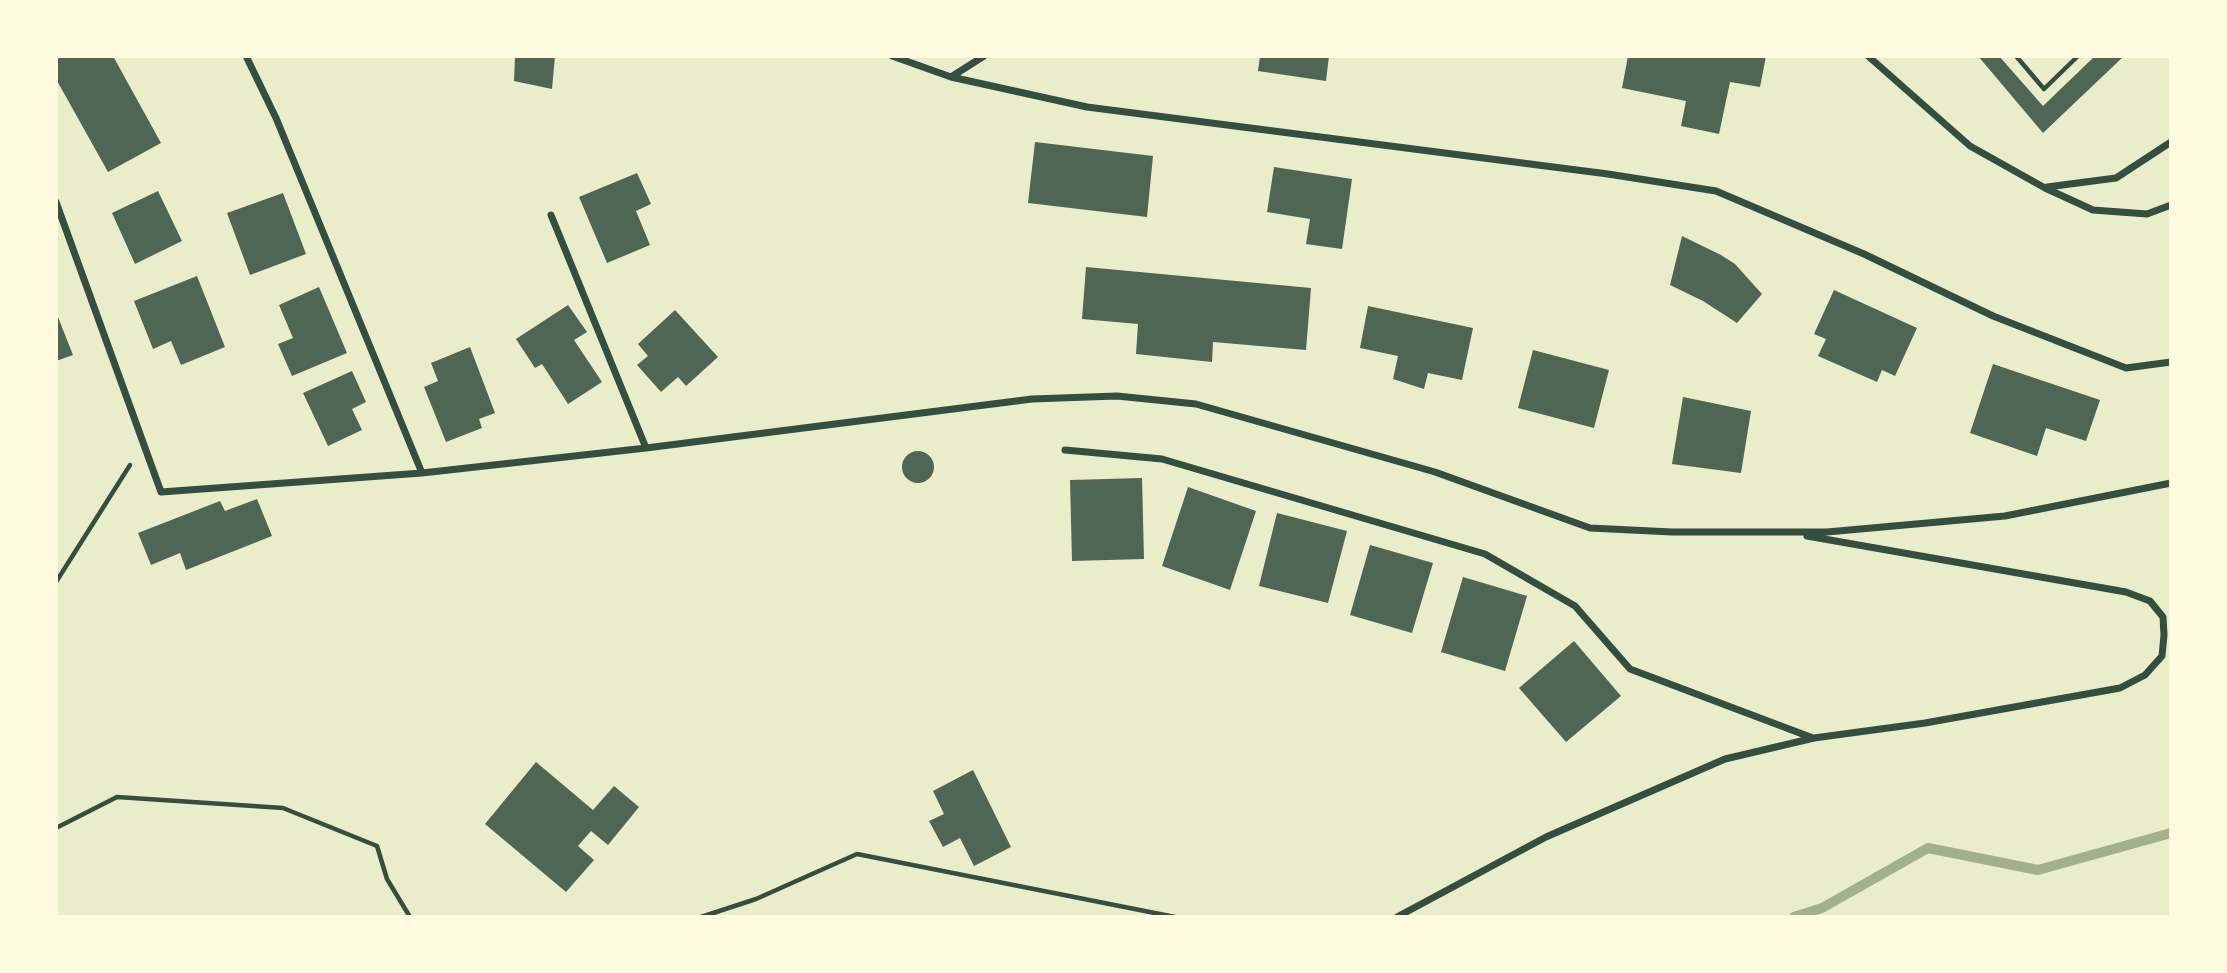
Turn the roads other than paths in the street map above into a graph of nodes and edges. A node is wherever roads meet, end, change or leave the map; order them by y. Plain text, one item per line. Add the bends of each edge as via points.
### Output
1 (246, 56) edge
2 (892, 56) edge
3 (984, 56) edge
4 (1868, 56) edge
5 (951, 77) junction
6 (2171, 142) edge
7 (2045, 187) junction
8 (56, 202) edge
9 (2171, 205) edge
10 (551, 215) dead end
11 (2171, 362) edge
12 (646, 448) junction
13 (1065, 450) dead end
14 (422, 474) junction
15 (2171, 483) edge
16 (1785, 532) junction
17 (1814, 738) junction
18 (1396, 917) edge

1 - 14 street via 276,118
2 - 5 street
3 - 5 street
4 - 7 street via 1970,146
5 - 11 street via 1087,107 1716,191 1993,316 2126,368
6 - 7 street via 2116,178
7 - 9 street via 2092,210 2147,214
8 - 14 street via 161,492
10 - 12 street
12 - 14 street
12 - 16 street via 1032,399 1117,396 1196,404 1435,472 1590,528
13 - 17 street via 1162,458 1485,554 1575,606 1630,669
15 - 16 street via 2005,516 1827,533
16 - 17 street via 2126,592 2150,601 2163,617 2162,656 2145,675 2120,688
17 - 18 street via 1725,759 1546,837

